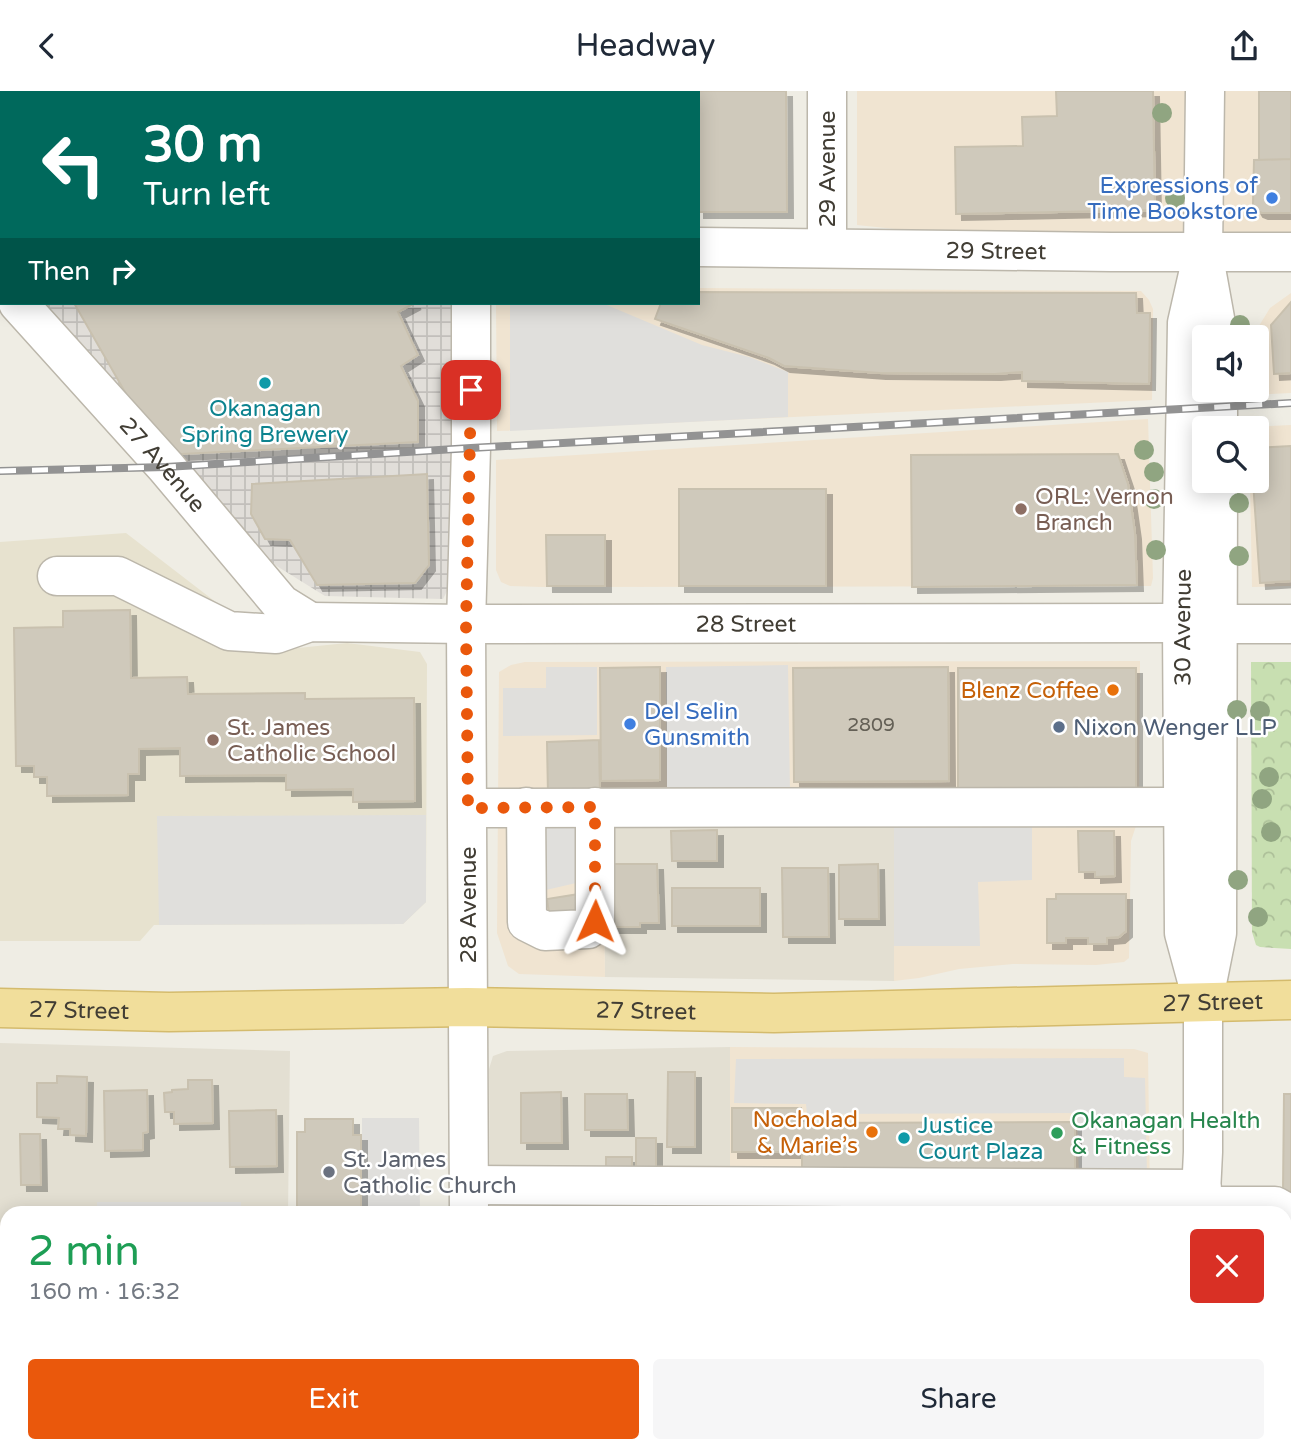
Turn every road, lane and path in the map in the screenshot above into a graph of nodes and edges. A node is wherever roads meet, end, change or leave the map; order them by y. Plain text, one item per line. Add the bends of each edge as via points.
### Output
1 (827, 91) edge
2 (1205, 91) edge
3 (700, 247) edge
4 (827, 247) junction
5 (1111, 252) junction
6 (1203, 252) junction
7 (1291, 252) edge
8 (20, 305) edge
9 (471, 305) edge
10 (1199, 325) edge
11 (1214, 325) edge
12 (1197, 402) edge
13 (1219, 493) edge
14 (57, 576) dead end
15 (310, 622) junction
16 (1182, 623) junction
17 (466, 624) junction
18 (1220, 624) junction
19 (1291, 624) edge
20 (526, 807) junction
21 (595, 807) junction
22 (1184, 807) junction
23 (468, 808) junction
24 (1291, 1000) edge
25 (1203, 1003) junction
26 (467, 1007) junction
27 (0, 1008) edge
28 (469, 1199) edge
29 (1201, 1203) edge
30 (1275, 1206) edge

1 - 4 street, 29 Avenue
2 - 6 street, 30 Avenue
3 - 4 street, 29 Street
4 - 5 street, 29 Street
5 - 6 street, 29 Street
5 - 10 street via 1145,259 1168,272
6 - 7 street, 29 Street
6 - 11 street, 30 Avenue
8 - 15 street, 27 Avenue via 166,467 281,604
9 - 17 street, 28 Avenue
12 - 16 street, 30 Avenue
13 - 18 street, 30 Avenue
14 - 15 street via 118,576 229,631 276,634
15 - 17 street, 28 Street
16 - 17 street, 28 Street
16 - 22 street, 30 Avenue
17 - 23 street, 28 Avenue
18 - 19 street
18 - 25 street, 30 Avenue via 1217,933
20 - 21 street
20 - 21 street via 527,922 545,931 588,929 595,921
20 - 23 street
21 - 22 street
22 - 25 street, 30 Avenue via 1184,933
23 - 26 street, 28 Avenue
24 - 25 main road, 27 Street
25 - 26 main road, 27 Street via 774,1013
25 - 29 street, 30 Avenue
26 - 27 main road, 27 Street via 169,1013
26 - 28 street, 28 Avenue
28 - 29 street
29 - 30 street

